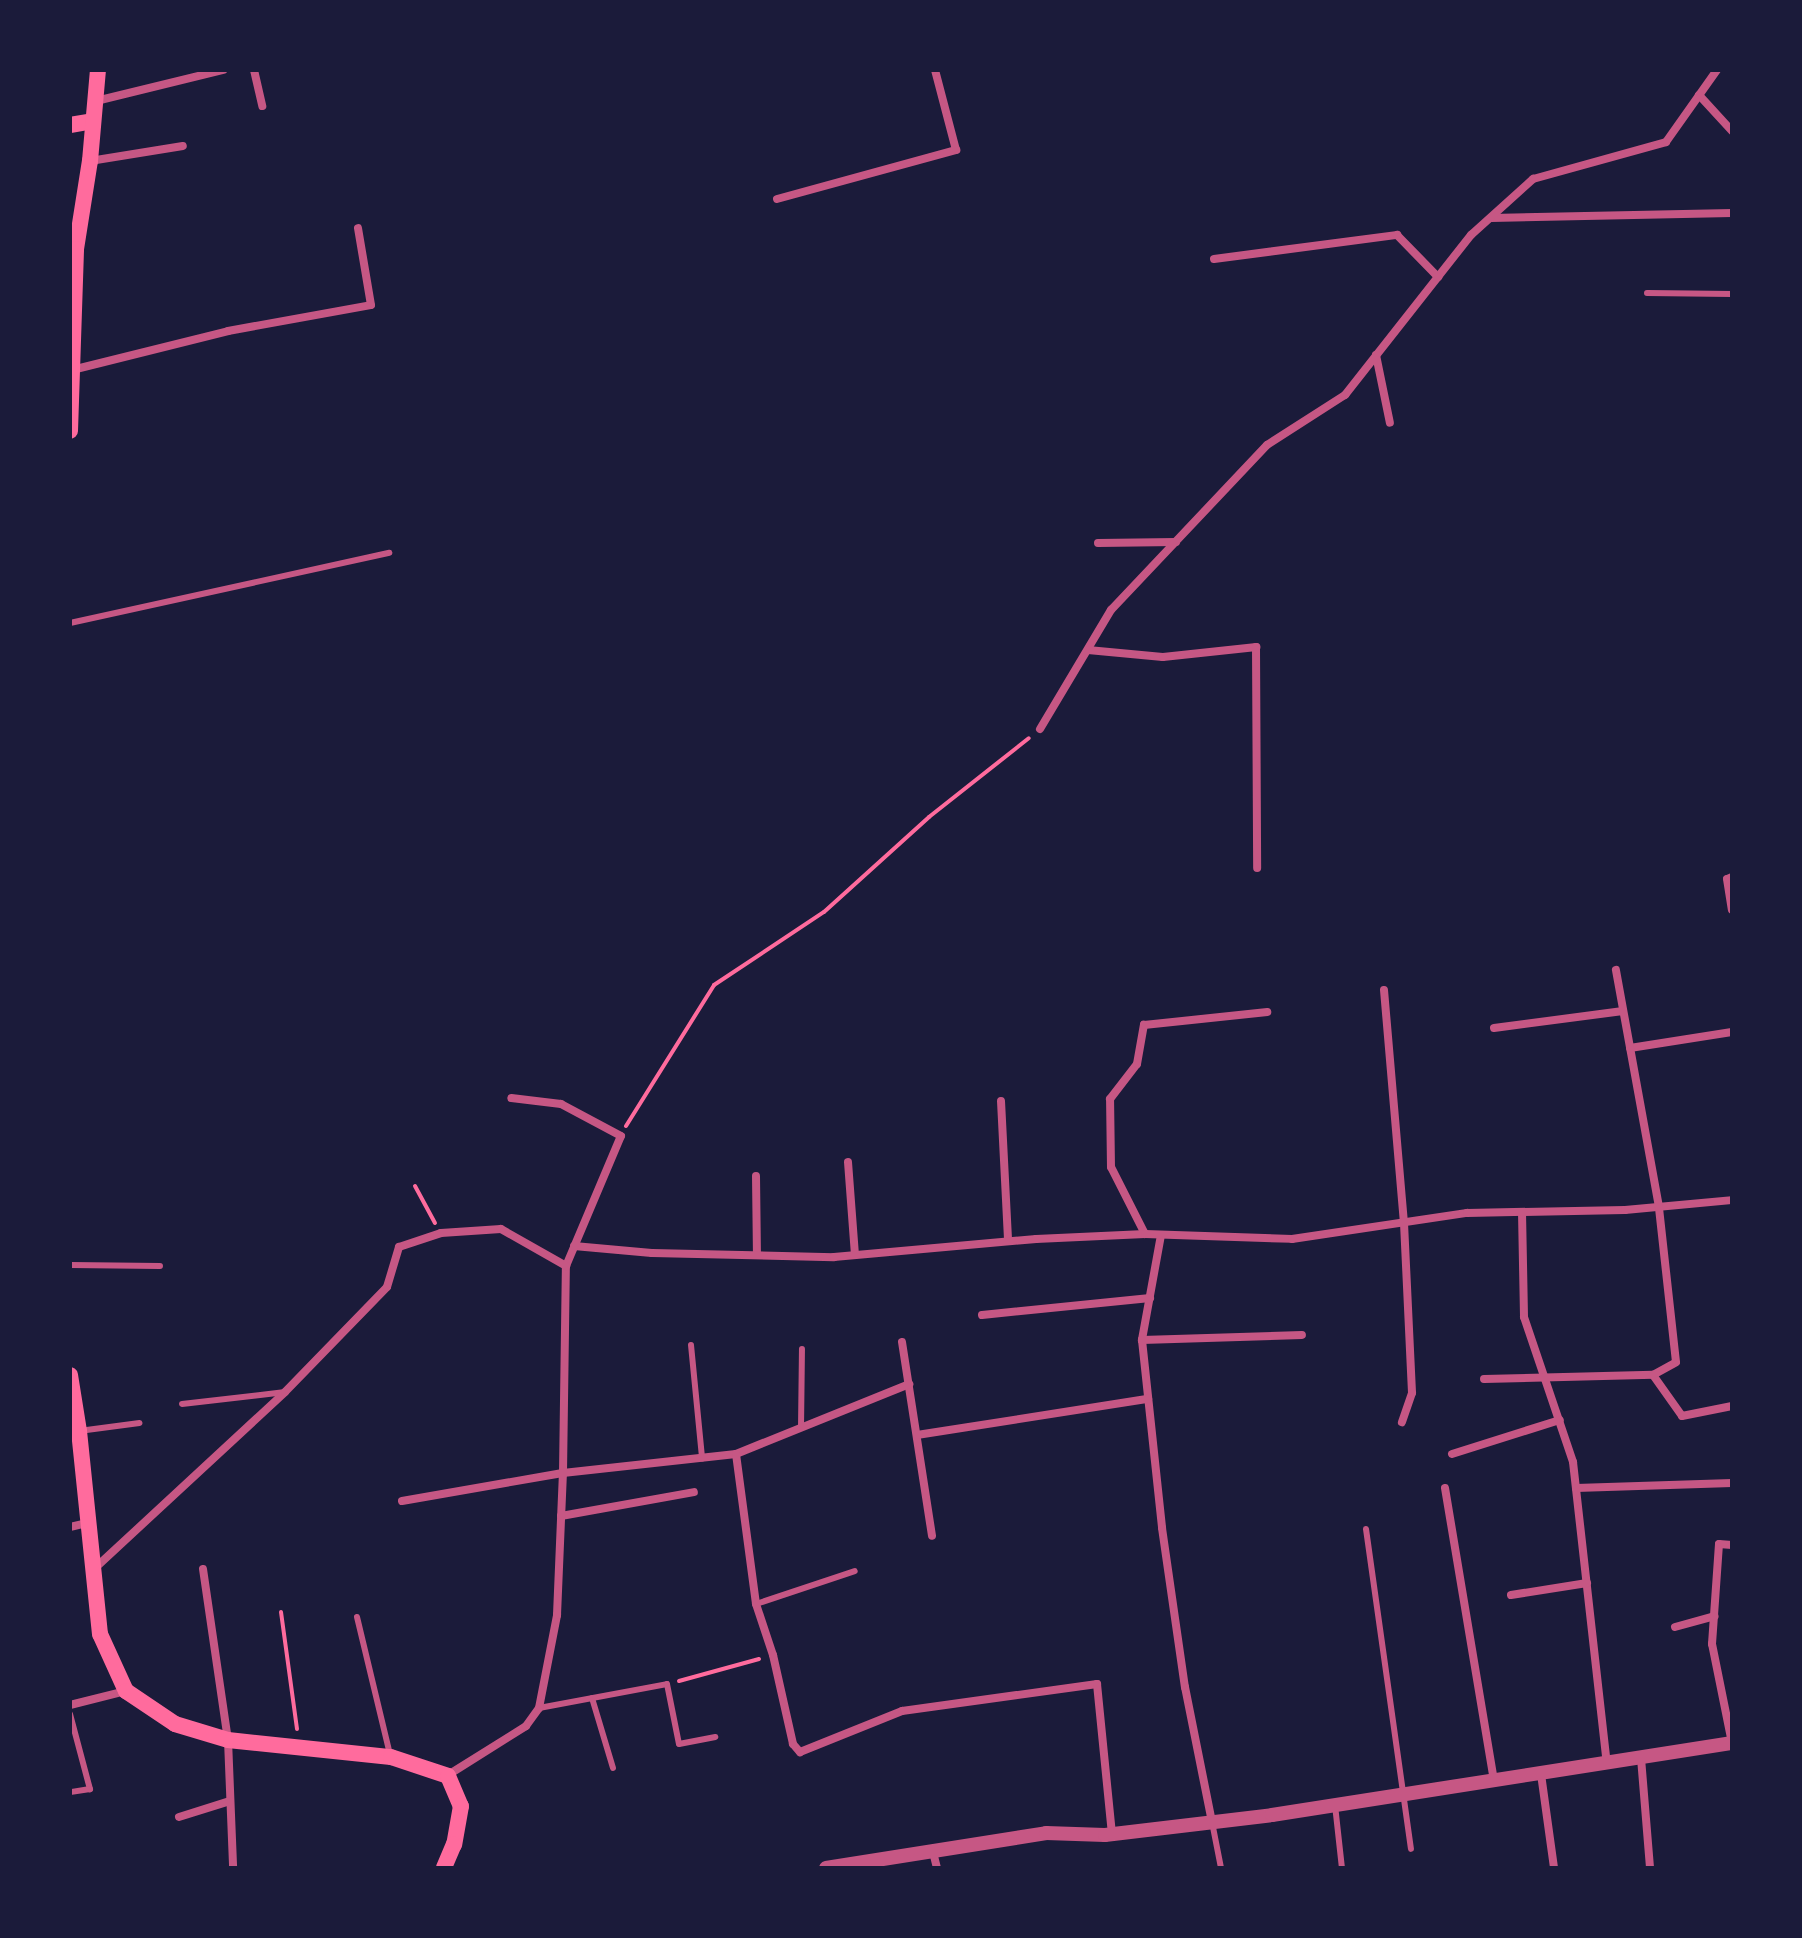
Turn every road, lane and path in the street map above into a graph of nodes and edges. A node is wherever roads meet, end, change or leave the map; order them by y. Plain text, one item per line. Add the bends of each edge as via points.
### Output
1 (98, 70) edge
2 (223, 70) edge
3 (254, 70) edge
4 (935, 70) edge
5 (1717, 70) edge
6 (1699, 95) junction
7 (96, 101) junction
8 (262, 106) dead end
9 (93, 121) junction
10 (70, 125) edge
11 (1732, 131) edge
12 (183, 146) dead end
13 (90, 161) junction
14 (777, 199) dead end
15 (1732, 213) edge
16 (1490, 218) junction
17 (358, 228) dead end
18 (73, 243) edge
19 (1214, 259) dead end
20 (1438, 277) junction
21 (1647, 293) dead end
22 (1732, 294) edge
23 (72, 301) edge
24 (1376, 355) junction
25 (72, 370) junction
26 (1390, 423) dead end
27 (70, 431) edge
28 (1176, 542) junction
29 (1098, 543) dead end
30 (389, 553) dead end
31 (70, 623) edge
32 (1088, 650) junction
33 (1040, 729) joint
34 (1257, 868) dead end
35 (1732, 877) edge
36 (1732, 910) edge
37 (1616, 970) dead end
38 (1384, 990) dead end
39 (1623, 1011) junction
40 (1267, 1012) dead end
41 (1494, 1028) dead end
42 (1732, 1032) edge
43 (1630, 1048) junction
44 (511, 1098) dead end
45 (1001, 1101) dead end
46 (621, 1136) junction
47 (848, 1162) dead end
48 (756, 1176) dead end
49 (415, 1186) dead end
50 (1732, 1200) edge
51 (1659, 1207) junction
52 (1522, 1212) junction
53 (1404, 1223) junction
54 (441, 1233) junction
55 (1145, 1234) junction
56 (1161, 1235) junction
57 (1008, 1241) junction
58 (574, 1246) junction
59 (757, 1255) junction
60 (855, 1255) junction
61 (70, 1265) edge
62 (160, 1266) dead end
63 (566, 1266) junction
64 (1150, 1298) junction
65 (982, 1315) dead end
66 (1302, 1335) dead end
67 (1142, 1340) junction
68 (902, 1342) dead end
69 (691, 1345) dead end
70 (802, 1349) dead end
71 (70, 1375) edge
72 (1653, 1375) junction
73 (1484, 1379) dead end
74 (1546, 1379) junction
75 (909, 1384) junction
76 (285, 1392) junction
77 (1148, 1399) junction
78 (182, 1404) dead end
79 (1732, 1406) edge
80 (1560, 1420) junction
81 (1402, 1422) dead end
82 (139, 1423) dead end
83 (801, 1428) junction
84 (75, 1431) edge
85 (917, 1435) junction
86 (736, 1454) junction
87 (1452, 1454) dead end
88 (702, 1458) junction
89 (563, 1473) junction
90 (1732, 1483) edge
91 (1445, 1488) dead end
92 (1576, 1488) junction
93 (694, 1492) dead end
94 (402, 1501) dead end
95 (561, 1516) junction
96 (88, 1523) junction
97 (70, 1527) edge
98 (1366, 1529) dead end
99 (932, 1536) dead end
100 (1732, 1545) edge
101 (93, 1569) junction
102 (203, 1569) dead end
103 (855, 1571) dead end
104 (1587, 1583) junction
105 (1511, 1595) dead end
106 (756, 1604) junction
107 (281, 1612) dead end
108 (1715, 1616) junction
109 (357, 1617) dead end
110 (1675, 1627) dead end
111 (773, 1655) junction
112 (667, 1684) junction
113 (126, 1691) junction
114 (592, 1698) junction
115 (70, 1705) edge
116 (539, 1708) junction
117 (70, 1714) edge
118 (715, 1737) dead end
119 (228, 1740) junction
120 (1732, 1743) edge
121 (299, 1748) junction
122 (391, 1757) junction
123 (1641, 1758) junction
124 (1607, 1764) junction
125 (613, 1768) dead end
126 (1541, 1774) junction
127 (448, 1776) junction
128 (1494, 1781) junction
129 (70, 1792) edge
130 (1401, 1795) junction
131 (230, 1801) junction
132 (1335, 1805) junction
133 (179, 1817) dead end
134 (1212, 1822) junction
135 (1112, 1834) junction
136 (1411, 1849) dead end
137 (933, 1852) junction
138 (233, 1866) dead end
139 (444, 1868) edge
140 (826, 1868) edge
141 (937, 1868) edge
142 (1221, 1868) edge
143 (1342, 1868) edge
144 (1554, 1868) edge
145 (1650, 1868) edge

1 - 7 main road
2 - 7 street
3 - 8 street
4 - 14 street via 956,150
5 - 6 street
6 - 11 street
6 - 16 street via 1666,142 1533,179
7 - 9 main road
9 - 10 main road
9 - 13 main road
12 - 13 street
13 - 18 main road
15 - 16 street
16 - 20 street
17 - 25 street via 371,305 228,331
18 - 23 main road
19 - 20 street via 1397,235
20 - 24 street
21 - 22 lane
23 - 25 main road
24 - 26 street
24 - 28 street via 1345,395 1267,445
25 - 27 main road
28 - 29 street
28 - 32 street via 1111,610
30 - 31 lane
32 - 33 street
32 - 34 street via 1163,657 1256,647
33 - 46 path via 929,817 824,912 714,985
35 - 36 street via 1727,879
37 - 39 street
38 - 53 street
39 - 41 street
39 - 43 street
40 - 55 street via 1144,1025 1137,1064 1110,1099 1111,1167
42 - 43 street
43 - 51 street
44 - 46 street via 561,1104
45 - 57 street
46 - 58 street
47 - 60 street
48 - 59 street
49 - 54 path
50 - 51 street
51 - 52 street
51 - 72 street via 1676,1362
52 - 53 street via 1467,1213
52 - 74 street via 1524,1317
53 - 56 street via 1292,1239
53 - 81 street via 1412,1393
54 - 63 street via 501,1229
54 - 76 street via 399,1247 387,1287
55 - 56 street
55 - 57 street
56 - 64 street
57 - 60 street
58 - 59 street
58 - 63 street
59 - 60 street
61 - 62 lane
63 - 89 street
64 - 65 street
64 - 67 street
66 - 67 street
67 - 77 street
68 - 75 street
69 - 88 lane
70 - 83 lane
71 - 84 main road
72 - 74 street
72 - 79 street via 1682,1416
73 - 74 street
74 - 80 street
75 - 83 street
75 - 85 street
76 - 78 lane
76 - 101 street
77 - 85 street
77 - 134 street via 1183,1673
80 - 87 street
80 - 92 street
82 - 84 lane
83 - 86 street
84 - 96 main road
85 - 99 street
86 - 88 street
86 - 106 street
88 - 89 street
89 - 94 street
89 - 95 street
90 - 92 street
91 - 128 street
92 - 104 street
93 - 95 street
95 - 116 street via 557,1615
96 - 97 street
96 - 101 main road
98 - 130 lane
100 - 108 street via 1719,1544
101 - 113 main road via 100,1634
102 - 119 street
103 - 106 lane
104 - 105 street
104 - 124 street
106 - 111 street
107 - 121 path
108 - 110 street
108 - 120 street via 1712,1644
109 - 122 lane
111 - 112 path
111 - 135 street via 793,1744 800,1752 902,1711 1097,1684
112 - 114 lane
112 - 118 lane via 679,1744
113 - 115 street
113 - 119 main road via 175,1724
114 - 116 lane
114 - 125 lane
116 - 127 street via 526,1726
117 - 129 lane via 90,1789
119 - 121 main road
119 - 131 street
120 - 123 street
121 - 122 main road
122 - 127 main road
123 - 124 street
123 - 145 street
124 - 126 street
126 - 128 street
126 - 144 street
127 - 139 main road via 461,1806
128 - 130 street
130 - 132 street
130 - 136 lane
131 - 133 street
131 - 138 street
132 - 134 street
132 - 143 lane
134 - 135 street
134 - 142 lane
135 - 137 street via 1046,1833
137 - 140 street
137 - 141 street

